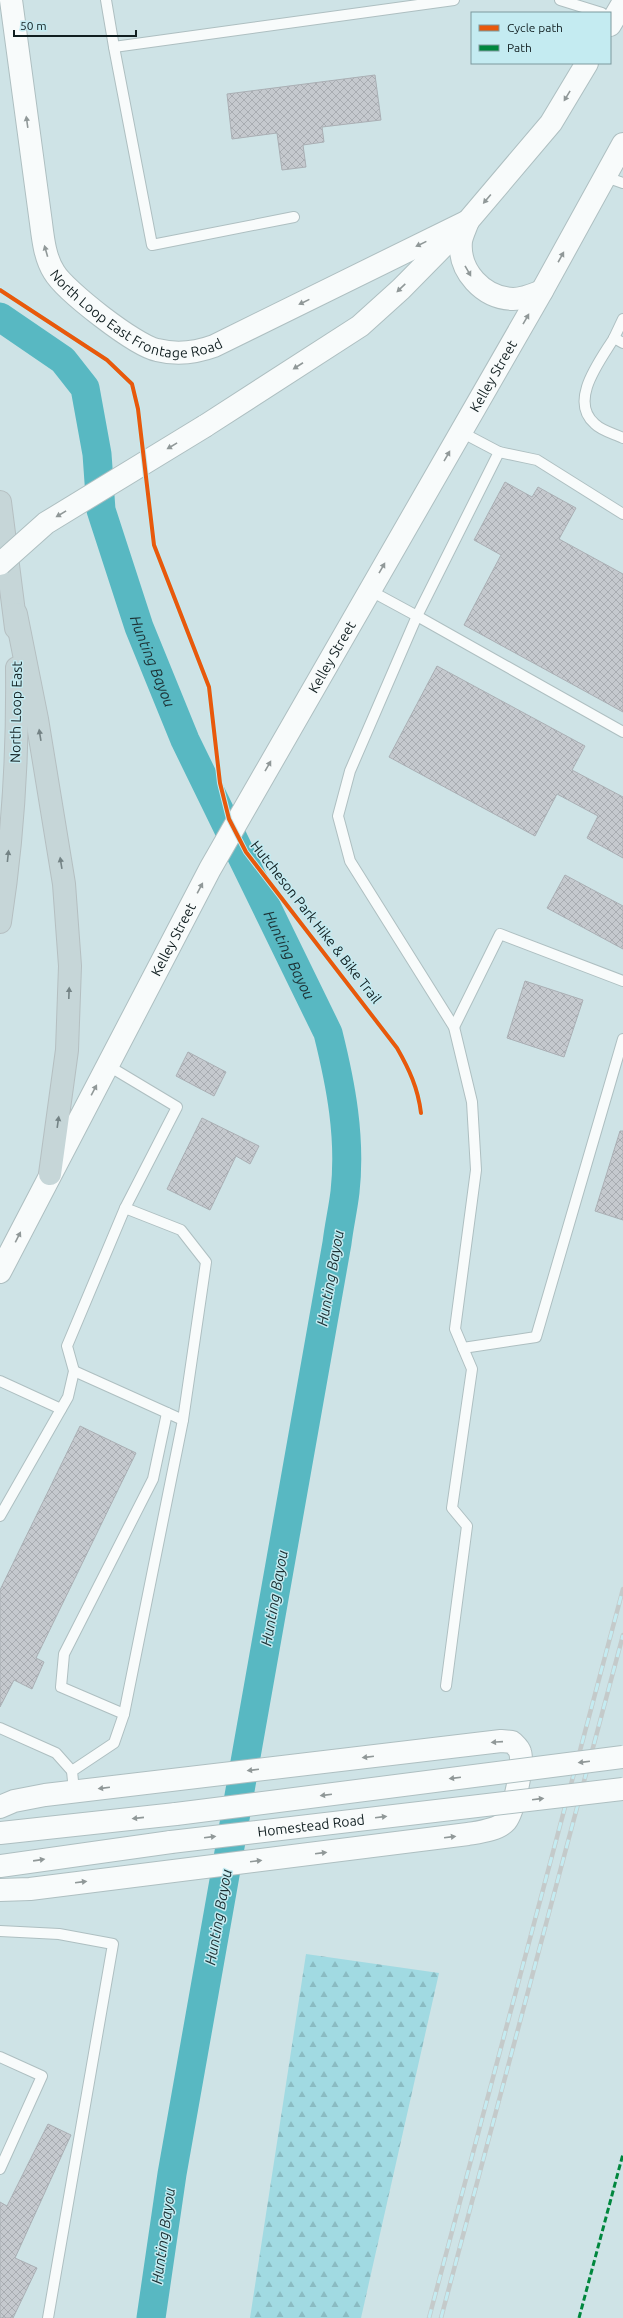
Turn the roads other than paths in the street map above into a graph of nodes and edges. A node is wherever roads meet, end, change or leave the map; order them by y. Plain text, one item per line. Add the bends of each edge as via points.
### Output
1 (11, 0) edge
2 (106, 0) edge
3 (454, 0) edge
4 (560, 0) edge
5 (602, 12) edge
6 (114, 47) junction
7 (586, 64) edge
8 (623, 144) edge
9 (614, 180) edge
10 (294, 217) dead end
11 (468, 221) junction
12 (542, 291) junction
13 (623, 319) edge
14 (614, 338) junction
15 (623, 343) edge
16 (461, 432) junction
17 (623, 438) edge
18 (499, 452) junction
19 (0, 502) edge
20 (623, 514) edge
21 (0, 564) edge
22 (369, 590) junction
23 (16, 614) junction
24 (417, 616) junction
25 (623, 732) edge
26 (0, 922) edge
27 (623, 981) edge
28 (454, 1027) junction
29 (623, 1039) edge
30 (107, 1065) junction
31 (50, 1174) junction
32 (125, 1208) junction
33 (0, 1272) edge
34 (463, 1348) junction
35 (74, 1371) junction
36 (0, 1381) edge
37 (61, 1409) junction
38 (168, 1413) junction
39 (183, 1420) junction
40 (0, 1516) edge
41 (446, 1686) dead end
42 (124, 1714) junction
43 (0, 1728) edge
44 (623, 1757) edge
45 (73, 1781) junction
46 (623, 1789) edge
47 (0, 1807) edge
48 (0, 1833) edge
49 (0, 1866) edge
50 (0, 1890) edge
51 (0, 1931) edge
52 (0, 2057) edge
53 (0, 2169) edge
54 (48, 2318) edge

11 -> 1 main road, North Loop East Frontage Road via 214,346 195,352 176,353 156,350 142,344 69,291 53,272 45,250 40,223
2 - 6 lane
3 - 6 lane
4 - 5 lane
6 - 10 lane via 152,245
7 -> 11 main road via 551,123
8 - 9 main road, Kelley Street
12 -> 9 main road, Kelley Street
11 -> 12 main road via 461,241 462,253 464,265 478,285 499,297 512,299 524,298
11 -> 21 main road, bridge via 401,289 360,326 205,426 46,523
16 -> 12 main road, Kelley Street
13 - 14 lane
14 - 15 lane
14 - 17 lane via 584,391 584,410 595,425
16 - 18 lane
22 -> 16 main road, Kelley Street
18 - 20 lane via 537,460
18 - 24 lane
19 - 23 highway, North Loop East
22 - 24 lane
30 -> 22 main road, Kelley Street via 248,800
26 -> 23 highway, North Loop East via 13,802 17,710
31 -> 23 highway via 67,1050 70,966 63,876 37,719
24 - 25 lane
24 - 28 lane via 350,771 338,816 350,861
27 - 28 lane via 500,934
28 - 34 lane via 472,1102 476,1170 455,1329
29 - 34 lane via 536,1337
31 -> 30 main road, Kelley Street
30 - 32 lane via 177,1107
33 -> 31 main road
32 - 35 lane via 67,1346
32 - 39 lane via 181,1230 206,1262
34 - 41 lane via 472,1369 452,1508 467,1526
35 - 37 lane via 68,1397
35 - 38 lane
36 - 37 lane
37 - 40 lane
38 - 39 lane
38 - 42 lane via 153,1479 64,1654 61,1687
39 - 42 lane
42 - 45 lane via 114,1743
43 - 45 lane via 56,1753
44 -> 48 main road, Homestead Road, bridge via 176,1814
45 - 47 main road via 45,1794
50 -> 45 main road via 283,1858 490,1830 506,1822 512,1809 522,1761 520,1751 512,1742 501,1741 170,1780
49 -> 46 main road, Homestead Road, bridge via 171,1842
51 - 54 lane via 59,1934 114,1944
52 - 53 lane via 42,2076

